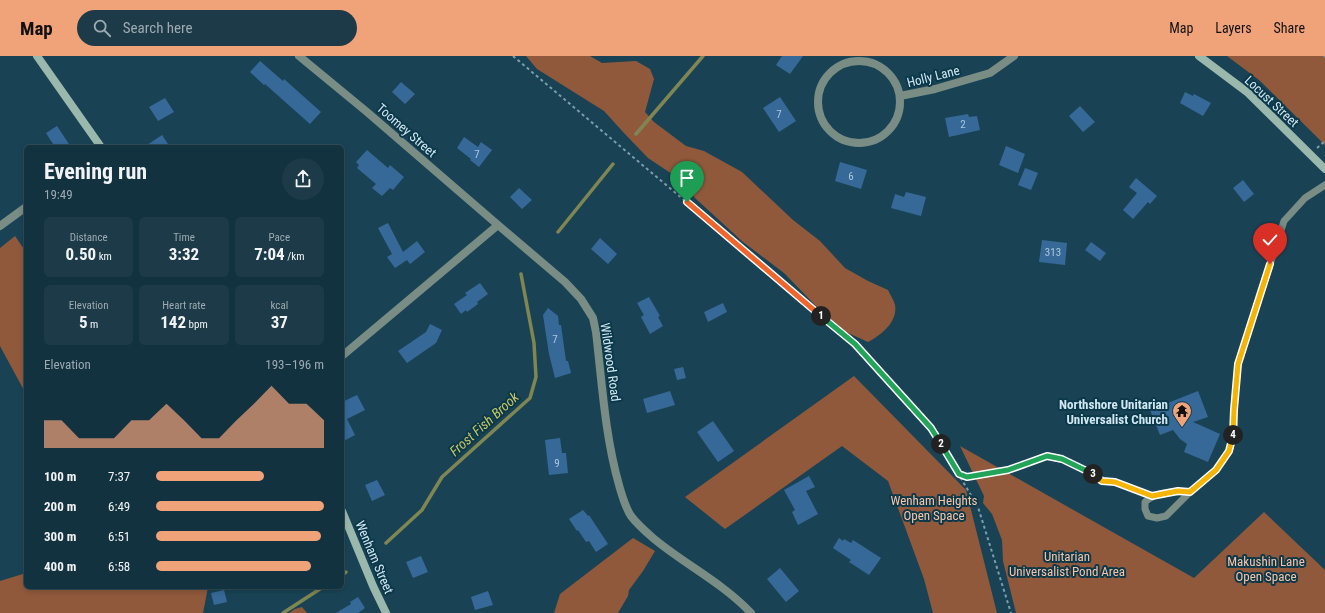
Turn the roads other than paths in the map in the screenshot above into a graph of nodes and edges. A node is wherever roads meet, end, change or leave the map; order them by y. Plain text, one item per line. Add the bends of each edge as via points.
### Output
1 (37, 56) edge
2 (299, 56) edge
3 (1014, 56) edge
4 (1199, 56) edge
5 (900, 96) junction
6 (100, 145) edge
7 (1325, 169) edge
8 (1325, 185) edge
9 (24, 208) edge
10 (498, 225) junction
11 (0, 226) edge
12 (344, 354) edge
13 (1190, 492) junction
14 (344, 516) edge
15 (386, 613) edge
16 (752, 613) edge

1 - 6 main road
2 - 10 street, Toomey Street
3 - 5 street, Holly Lane via 990,73
4 - 7 main road, Locust Street via 1247,92
5 - 5 street, Holly Lane via 890,75 881,67 870,62 847,62 836,67 821,85 818,111 823,124 832,134 845,141 859,144 873,141 885,134 897,117
8 - 13 lane via 1305,198 1284,221 1238,364 1234,433 1229,451 1216,470
9 - 11 street
10 - 12 street
10 - 16 street, Wildwood Road via 565,282 581,299 593,318 616,473 631,516 652,538 737,599
13 - 13 lane via 1166,516 1148,516 1145,502 1152,496 1178,491
14 - 15 main road, Wenham Street

